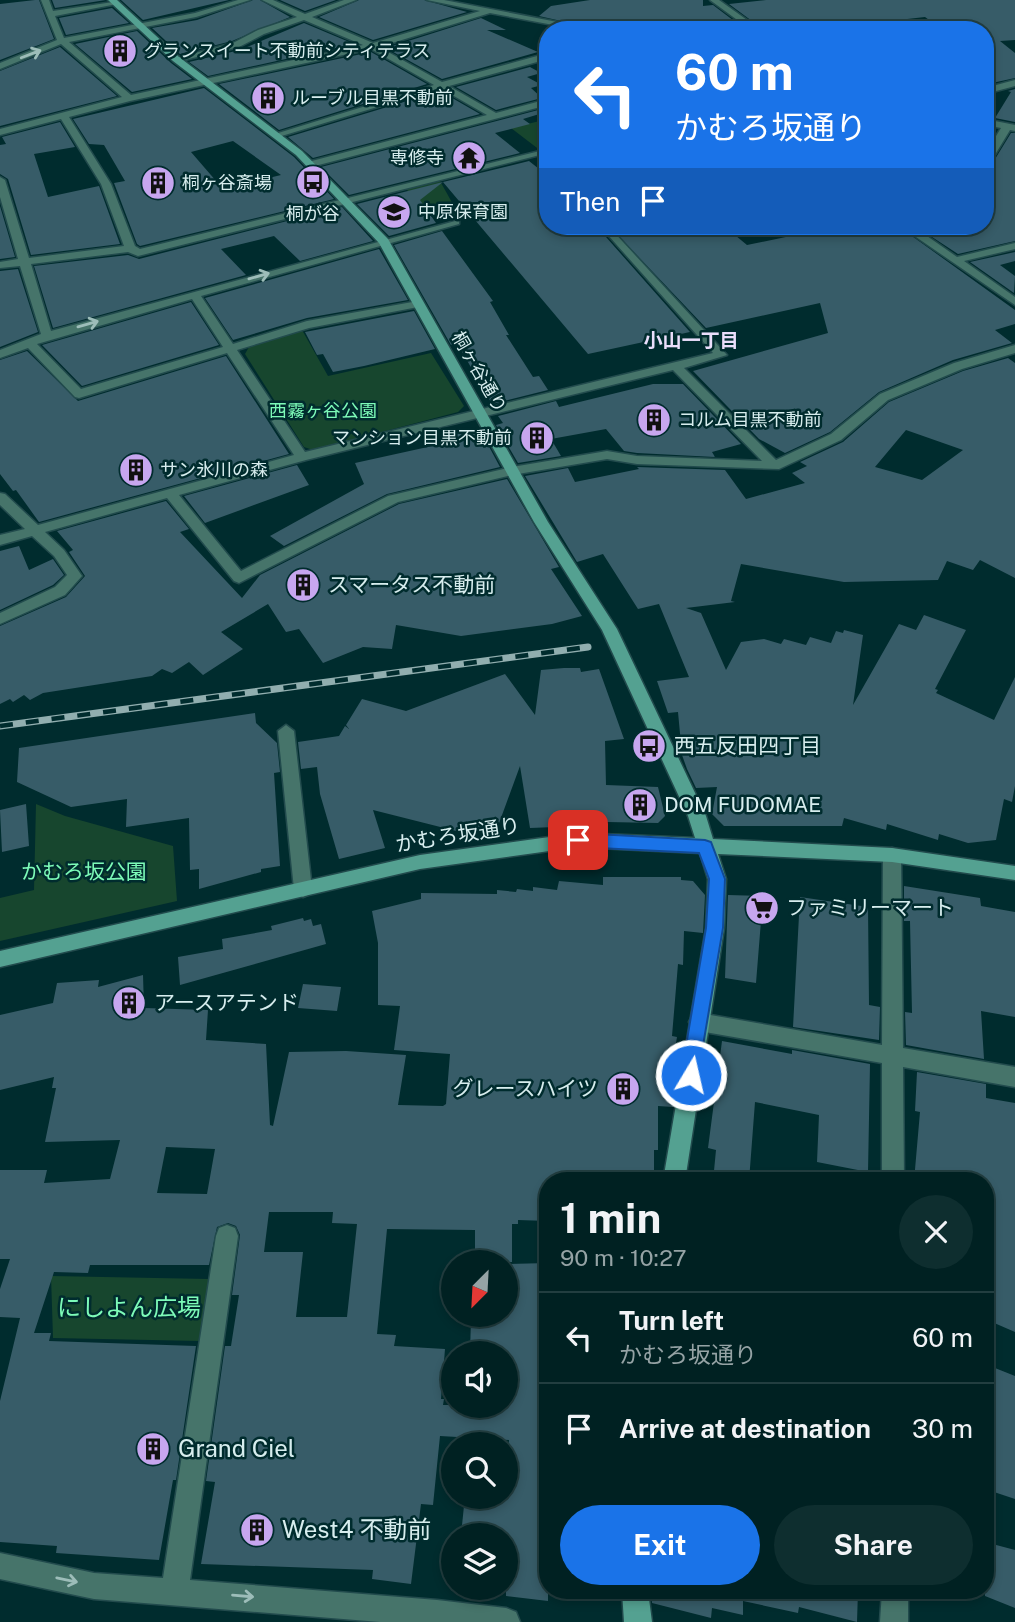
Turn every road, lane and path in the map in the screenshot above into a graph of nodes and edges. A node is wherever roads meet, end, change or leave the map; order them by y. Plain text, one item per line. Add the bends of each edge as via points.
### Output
1 (45, 0) edge
2 (246, 0) edge
3 (266, 0) edge
4 (352, 0) edge
5 (431, 0) edge
6 (714, 0) edge
7 (113, 2) edge
8 (486, 12) junction
9 (50, 14) junction
10 (304, 16) junction
11 (540, 21) edge
12 (744, 21) edge
13 (138, 26) junction
14 (62, 41) junction
15 (372, 46) junction
16 (539, 58) edge
17 (176, 59) junction
18 (0, 66) edge
19 (207, 82) junction
20 (1015, 83) edge
21 (442, 85) junction
22 (994, 89) edge
23 (129, 98) junction
24 (539, 104) edge
25 (63, 115) junction
26 (493, 116) junction
27 (1011, 127) edge
28 (0, 132) edge
29 (278, 136) junction
30 (994, 151) edge
31 (537, 153) dead end
32 (311, 164) junction
33 (0, 180) edge
34 (345, 201) junction
35 (455, 222) dead end
36 (614, 235) edge
37 (919, 235) edge
38 (384, 241) junction
39 (1015, 246) edge
40 (130, 248) junction
41 (956, 260) junction
42 (23, 261) junction
43 (0, 265) edge
44 (194, 294) junction
45 (1015, 302) edge
46 (418, 304) junction
47 (47, 336) junction
48 (30, 343) junction
49 (230, 349) junction
50 (1015, 349) edge
51 (0, 354) edge
52 (675, 366) junction
53 (481, 413) junction
54 (302, 457) junction
55 (774, 467) junction
56 (512, 471) junction
57 (170, 493) junction
58 (0, 497) edge
59 (32, 530) junction
60 (0, 540) edge
61 (0, 619) edge
62 (286, 731) dead end
63 (705, 846) junction
64 (892, 855) junction
65 (1015, 873) edge
66 (303, 889) junction
67 (0, 960) edge
68 (699, 1022) junction
69 (890, 1054) junction
70 (1015, 1077) edge
71 (675, 1172) edge
72 (893, 1172) edge
73 (227, 1236) dead end
74 (0, 1566) edge
75 (175, 1590) junction
76 (636, 1599) edge
77 (895, 1599) edge
78 (506, 1622) edge
79 (638, 1622) edge
80 (894, 1622) edge

1 - 9 street
2 - 13 street
3 - 10 street
4 - 10 street
5 - 8 street
6 - 12 street
7 - 9 street
7 - 13 street, 桐ヶ谷通り
8 - 11 street
8 - 15 street
9 - 14 street
10 - 15 street
10 - 17 street via 236,45
13 - 14 street
13 - 17 street, 桐ヶ谷通り
18 -> 14 street
14 - 23 street
15 - 19 street
15 - 21 street
16 - 21 street
17 - 19 street, 桐ヶ谷通り
19 - 23 street
19 - 29 street, 桐ヶ谷通り
20 - 22 street
21 - 26 street
21 - 29 street
23 - 25 street
24 - 26 street
25 - 28 street
25 - 40 street via 106,184
26 - 32 street
27 - 30 street
29 - 32 street, 桐ヶ谷通り
31 - 34 street
32 - 34 street, 桐ヶ谷通り
33 - 42 street
34 - 38 street, 桐ヶ谷通り
34 - 40 street via 138,253
35 - 38 street
36 - 52 street via 721,355
37 - 41 street
44 -> 38 street
38 - 46 street, 桐ヶ谷通り
39 - 41 street
40 - 42 street
41 - 45 street
42 - 43 street
42 - 47 street
47 -> 44 street
44 - 49 street
46 - 49 street via 307,325
46 - 53 street, 桐ヶ谷通り
47 - 48 street
48 - 49 street via 79,394
48 - 51 street
49 - 54 street
50 - 55 street via 958,366 884,397 836,437
52 - 53 street
52 - 55 street
53 - 54 street
53 - 56 street, 桐ヶ谷通り
54 - 57 street
55 - 56 street via 607,455
56 - 57 street via 393,499 239,579
56 - 63 street, 桐ヶ谷通り via 609,629 696,816
57 - 59 street
58 - 59 street
59 - 60 street
59 - 61 street via 59,553 75,576 60,591
62 - 66 street
63 - 64 street, かむろ坂通り
63 - 66 street, かむろ坂通り via 578,840 420,862
63 - 68 street, 桐ヶ谷通り via 717,879 715,928
64 - 65 street, かむろ坂通り
64 - 69 street
66 - 67 street, かむろ坂通り
68 - 69 street
68 - 71 street, 桐ヶ谷通り
69 - 70 street
69 - 72 street
73 - 75 street
74 -> 75 street via 94,1586
75 -> 78 street
76 - 79 street
77 - 80 street

